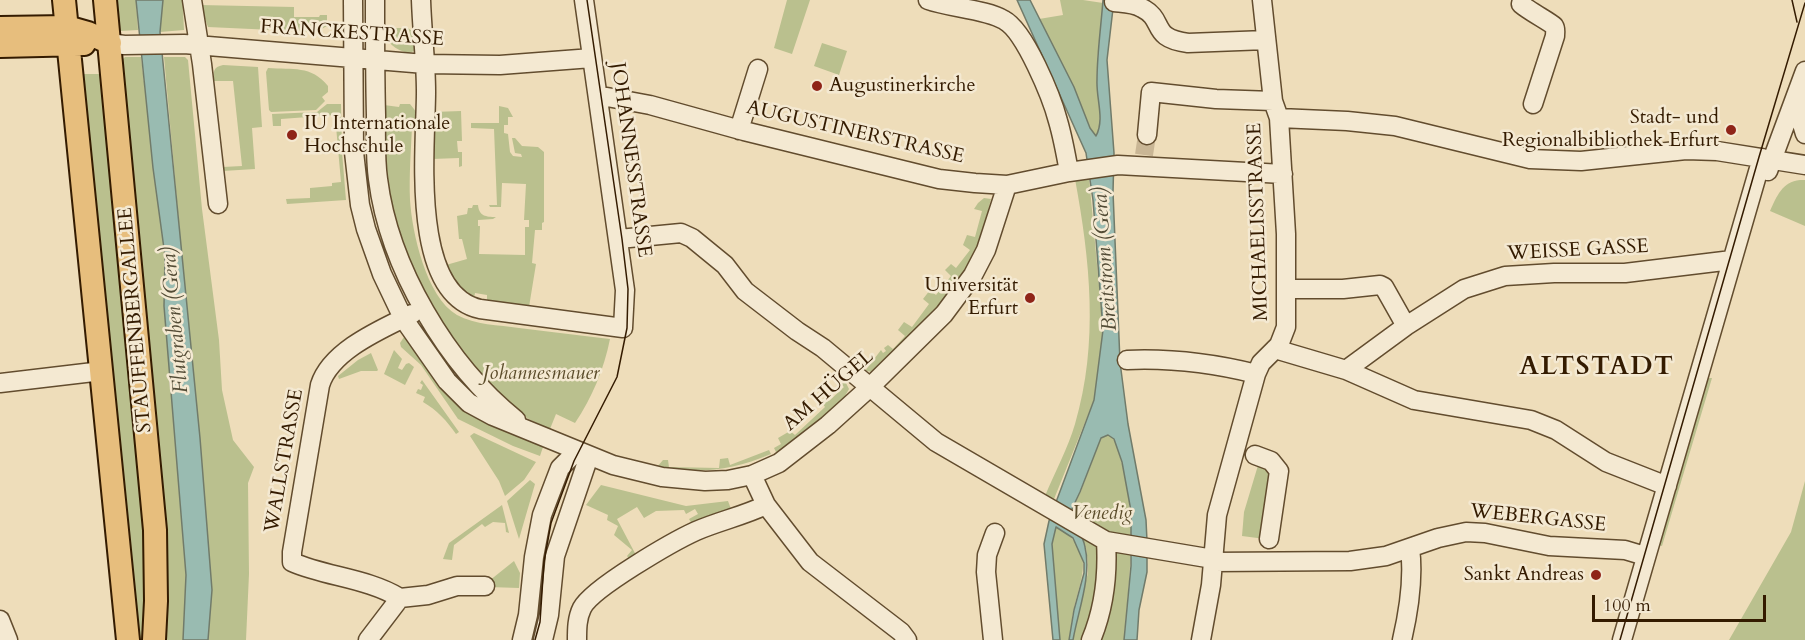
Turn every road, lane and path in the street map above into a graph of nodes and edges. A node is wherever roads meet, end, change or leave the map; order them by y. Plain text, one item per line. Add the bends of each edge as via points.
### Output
1 (64, 0) edge
2 (105, 0) edge
3 (192, 0) edge
4 (353, 0) edge
5 (375, 0) edge
6 (421, 0) edge
7 (584, 0) edge
8 (928, 0) edge
9 (1000, 0) edge
10 (1262, 0) edge
11 (1114, 2) dead end
12 (1137, 3) edge
13 (1527, 11) edge
14 (1004, 20) junction
15 (0, 28) edge
16 (68, 36) junction
17 (1266, 40) junction
18 (117, 44) junction
19 (192, 45) junction
20 (0, 46) edge
21 (592, 58) junction
22 (354, 59) junction
23 (375, 61) junction
24 (425, 64) junction
25 (758, 69) dead end
26 (1802, 80) edge
27 (598, 98) junction
28 (1533, 105) dead end
29 (1276, 110) junction
30 (739, 130) junction
31 (1805, 134) edge
32 (1147, 135) tunnel mouth
33 (1767, 159) junction
34 (1805, 165) edge
35 (1072, 171) junction
36 (1283, 174) junction
37 (1007, 185) junction
38 (218, 204) dead end
39 (619, 239) junction
40 (1732, 260) junction
41 (1287, 289) junction
42 (424, 307) junction
43 (403, 318) junction
44 (1406, 326) junction
45 (1275, 349) junction
46 (1127, 360) dead end
47 (1259, 369) junction
48 (1346, 370) junction
49 (102, 371) junction
50 (0, 383) edge
51 (869, 388) junction
52 (532, 431) junction
53 (551, 440) junction
54 (1245, 452) junction
55 (583, 454) junction
56 (560, 468) junction
57 (752, 476) junction
58 (1667, 486) junction
59 (766, 505) junction
60 (995, 533) dead end
61 (1106, 541) junction
62 (1410, 548) junction
63 (1269, 553) junction
64 (1645, 556) junction
65 (1213, 561) junction
66 (485, 586) dead end
67 (400, 598) junction
68 (0, 620) edge
69 (8, 640) edge
70 (128, 640) edge
71 (154, 640) edge
72 (368, 640) edge
73 (522, 640) edge
74 (543, 640) edge
75 (577, 640) edge
76 (907, 640) edge
77 (993, 640) edge
78 (1091, 640) edge
79 (1201, 640) edge
80 (1402, 640) edge
81 (1622, 640) edge

1 - 16 main road, STAUFFENBERGALLEE
2 - 18 main road, STAUFFENBERGALLEE
3 - 19 street
4 - 22 street
5 - 23 street
6 - 24 street
7 - 21 street, JOHANNESSTRASSE
8 - 14 street
9 - 14 street
10 - 17 street, MICHAELISSTRASSE
11 - 12 street
12 - 17 street via 1152,16 1163,34 1176,42
13 - 28 street via 1562,31 1555,36
14 - 35 street via 1016,29 1047,91
15 - 16 main road
16 - 18 main road
16 - 20 main road
16 - 49 main road, STAUFFENBERGALLEE
17 - 29 street, MICHAELISSTRASSE
18 - 19 street, FRANCKESTRASSE
18 - 71 main road, STAUFFENBERGALLEE via 155,530
19 - 22 street, FRANCKESTRASSE
19 - 38 street
21 - 24 street, FRANCKESTRASSE via 500,65
21 - 27 street, JOHANNESSTRASSE
22 - 23 street, FRANCKESTRASSE
22 - 43 street via 354,152 361,212 382,274
23 - 24 street, FRANCKESTRASSE
23 - 42 street via 376,158 381,197 395,248
24 - 39 street, JOHANNESSTRASSE via 426,217 438,265 460,301 480,309 624,328 626,290
25 - 30 street
26 - 31 street via 1798,111
26 - 33 street
27 - 30 street, AUGUSTINERSTRASSE via 607,96 650,105
27 - 39 street, JOHANNESSTRASSE
29 - 32 street via 1151,92
29 - 33 street via 1395,126 1530,159 1581,161 1686,150
29 - 36 street, MICHAELISSTRASSE
30 - 37 street, AUGUSTINERSTRASSE via 939,179
33 - 34 street
33 - 40 street via 1759,188 1749,200
35 - 36 street, AUGUSTINERSTRASSE via 1143,160
35 - 37 street, AUGUSTINERSTRASSE
36 - 41 street, MICHAELISSTRASSE
37 - 51 street, AM HÜGEL via 986,250 968,283 933,326
39 - 51 street via 681,233 692,238 745,291 817,343
40 - 44 street, WEISSE GASSE via 1625,273 1505,276 1464,289
40 - 58 street
41 - 44 street via 1343,289 1376,284 1384,287
41 - 45 street, MICHAELISSTRASSE via 1286,327
42 - 43 street, WALLSTRASSE
42 - 52 street via 477,381 504,410
43 - 52 street via 463,398 481,411
43 - 67 street, WALLSTRASSE via 353,347 322,380 291,562 371,585
44 - 48 street, WEISSE GASSE
45 - 47 street, MICHAELISSTRASSE
45 - 48 street
46 - 47 street via 1175,360
47 - 54 street
48 - 58 street via 1414,400 1532,420 1556,430 1606,462
49 - 50 street
49 - 70 main road, STAUFFENBERGALLEE
51 - 57 street, AM HÜGEL via 779,463
51 - 61 street via 936,442
52 - 53 street, AM HÜGEL
53 - 55 street, AM HÜGEL
53 - 56 street
54 - 63 street via 1271,461 1279,471
54 - 65 street via 1216,515
55 - 56 street
55 - 57 street, AM HÜGEL via 642,473 685,480
55 - 74 street via 555,556
56 - 73 street via 538,532
57 - 59 street
58 - 64 street
59 - 75 street via 696,531 609,582 582,608
59 - 76 street via 810,562
60 - 77 street via 986,572
61 - 65 street
61 - 78 street via 1100,612
62 - 63 street, WEBERGASSE via 1350,561
62 - 64 street, WEBERGASSE via 1466,532 1549,546 1625,550
62 - 80 street via 1412,588
63 - 65 street, WEBERGASSE
64 - 81 street
65 - 79 street
66 - 67 street via 458,586
67 - 72 street
68 - 69 street

